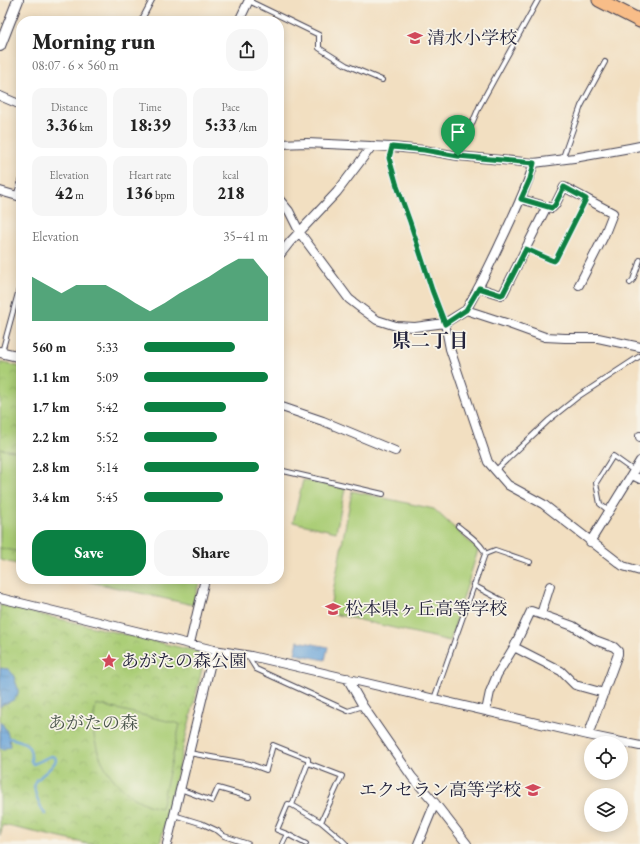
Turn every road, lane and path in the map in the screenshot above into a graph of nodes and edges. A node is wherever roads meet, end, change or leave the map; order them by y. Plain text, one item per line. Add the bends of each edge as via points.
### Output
1 (18, 0) edge
2 (152, 0) edge
3 (249, 0) edge
4 (538, 0) edge
5 (599, 0) edge
6 (144, 16) edge
7 (241, 16) edge
8 (281, 16) edge
9 (284, 18) edge
10 (640, 21) edge
11 (0, 46) edge
12 (605, 62) dead end
13 (382, 80) dead end
14 (0, 96) edge
15 (16, 104) edge
16 (284, 144) edge
17 (372, 146) junction
18 (640, 146) edge
19 (392, 147) junction
20 (458, 156) junction
21 (562, 160) junction
22 (534, 163) junction
23 (0, 191) edge
24 (16, 196) edge
25 (521, 199) junction
26 (586, 199) junction
27 (284, 204) edge
28 (547, 206) junction
29 (300, 232) junction
30 (526, 249) junction
31 (284, 250) edge
32 (640, 260) edge
33 (630, 283) dead end
34 (579, 285) dead end
35 (479, 288) junction
36 (16, 300) edge
37 (466, 310) junction
38 (445, 324) junction
39 (640, 347) edge
40 (1, 352) edge
41 (16, 356) edge
42 (640, 356) edge
43 (284, 408) edge
44 (395, 451) dead end
45 (640, 461) edge
46 (496, 470) junction
47 (284, 471) edge
48 (633, 473) junction
49 (640, 479) edge
50 (383, 494) dead end
51 (609, 511) junction
52 (458, 526) dead end
53 (590, 542) junction
54 (485, 554) junction
55 (530, 562) dead end
56 (640, 571) edge
57 (204, 584) edge
58 (473, 585) junction
59 (550, 586) dead end
60 (0, 598) edge
61 (503, 601) dead end
62 (540, 614) junction
63 (190, 643) junction
64 (514, 647) junction
65 (214, 650) junction
66 (251, 656) junction
67 (347, 678) junction
68 (604, 692) junction
69 (434, 699) junction
70 (363, 706) junction
71 (486, 711) junction
72 (588, 735) junction
73 (640, 746) edge
74 (189, 753) junction
75 (308, 763) junction
76 (180, 789) junction
77 (249, 797) dead end
78 (435, 803) junction
79 (292, 805) junction
80 (174, 815) junction
81 (321, 822) junction
82 (287, 834) junction
83 (167, 844) edge
84 (248, 844) edge
85 (282, 844) edge
86 (306, 844) edge
87 (346, 844) edge
88 (418, 844) edge
89 (467, 844) edge

1 - 11 street
2 - 6 lane
3 - 7 street
3 - 8 lane
4 - 20 lane via 480,105
5 - 10 main road
9 - 13 lane via 319,35 319,48 346,65
12 - 21 lane via 581,106
14 - 15 street
16 - 17 street
17 - 19 street
17 - 29 street via 337,192
18 - 21 street
19 - 20 street
19 - 38 lane via 389,158 397,186
20 - 22 street
21 - 22 street
22 - 25 street
23 - 24 street
25 - 28 street
25 - 35 street
26 - 28 street via 564,187 555,205 552,208
26 - 30 lane via 554,261
26 - 34 street via 613,214
27 - 29 street
28 - 30 street
29 - 31 street
29 - 38 street via 349,299 377,320 396,326
30 - 35 street via 503,294
32 - 33 lane
35 - 37 street
36 - 40 lane
37 - 38 street
37 - 39 street via 545,337 598,338
38 - 46 street via 450,349 488,462
40 - 41 street
42 - 46 lane via 555,415
43 - 44 street
45 - 48 street
46 - 53 street via 508,486 543,504
47 - 50 lane
48 - 49 street
48 - 51 street
48 - 51 lane via 613,456 596,484 600,504
51 - 53 street
52 - 54 lane via 484,550
53 - 56 street via 619,564
54 - 55 lane via 495,550
54 - 58 lane
57 - 63 street
58 - 61 lane
58 - 69 lane
59 - 62 street
60 - 63 street
62 - 64 street via 531,611
62 - 68 street via 573,626 595,640 617,649 618,654
63 - 65 street
64 - 68 street via 561,671 575,685
64 - 71 street via 490,692
65 - 66 street
65 - 74 street
66 - 67 street
66 - 70 lane via 256,669 348,711
67 - 69 street
67 - 70 street
68 - 72 street
69 - 71 street
70 - 78 street via 412,777
71 - 72 street
72 - 73 street
74 - 75 lane via 250,764 266,770 273,745 308,759
74 - 76 street
75 - 79 lane
75 - 81 lane via 342,776
76 - 77 lane via 212,801 218,788
76 - 80 street
78 - 88 street
78 - 89 street
79 - 81 lane
79 - 82 lane via 288,804 277,830
80 - 83 street
80 - 84 lane via 203,824 224,836
81 - 87 lane
82 - 85 lane
82 - 86 lane

